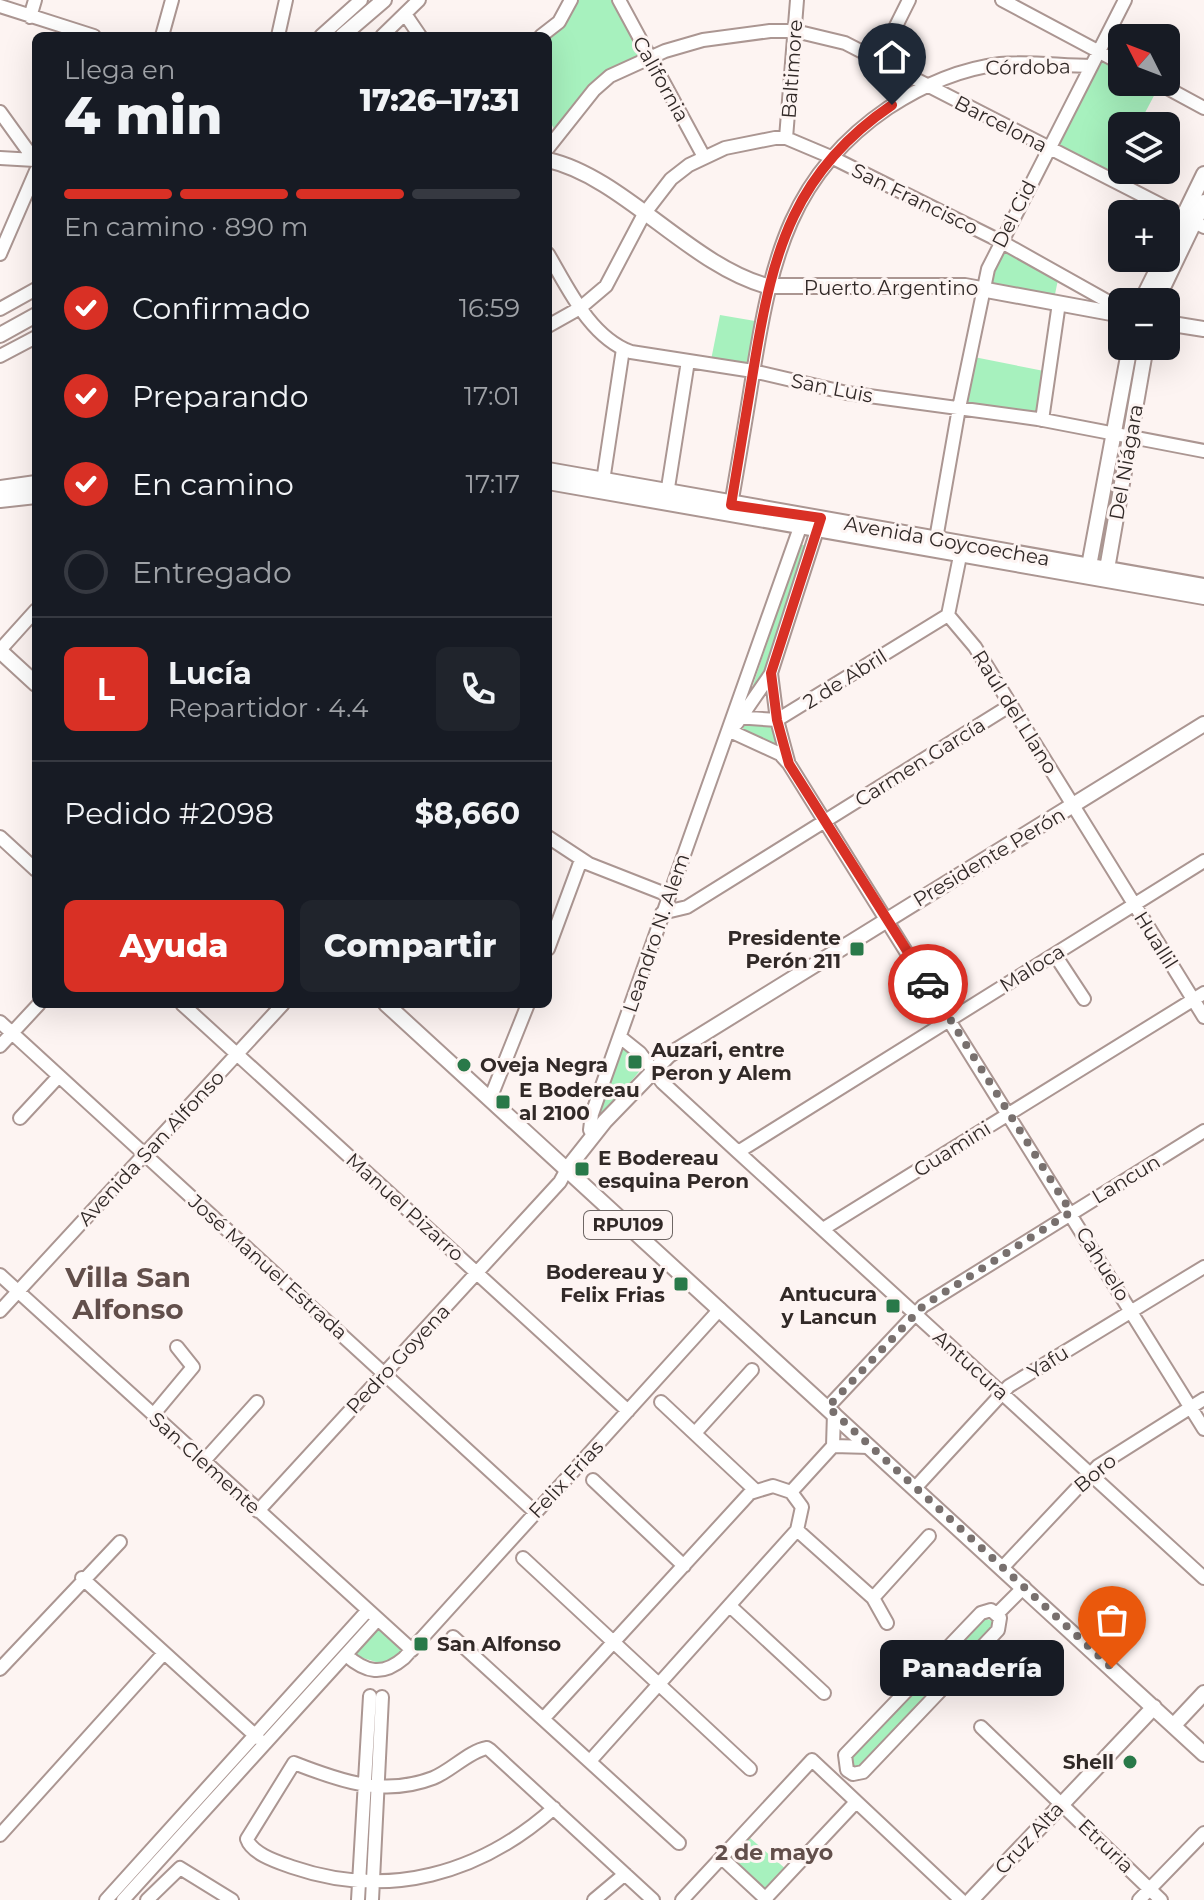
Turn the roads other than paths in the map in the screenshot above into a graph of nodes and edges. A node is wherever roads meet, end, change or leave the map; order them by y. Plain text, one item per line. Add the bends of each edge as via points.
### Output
1 (35, 0) edge
2 (172, 0) edge
3 (286, 0) edge
4 (361, 0) edge
5 (384, 0) edge
6 (393, 0) edge
7 (419, 0) edge
8 (571, 0) edge
9 (619, 0) edge
10 (797, 0) edge
11 (909, 0) edge
12 (1002, 0) edge
13 (1125, 0) edge
14 (0, 6) edge
15 (405, 14) junction
16 (30, 17) junction
17 (795, 31) junction
18 (81, 32) edge
19 (163, 32) edge
20 (279, 32) edge
21 (325, 32) edge
22 (347, 32) edge
23 (362, 32) edge
24 (386, 32) edge
25 (417, 32) edge
26 (546, 32) edge
27 (1099, 51) junction
28 (1108, 56) edge
29 (649, 58) junction
30 (879, 60) junction
31 (1091, 66) junction
32 (926, 85) junction
33 (1180, 95) edge
34 (1204, 108) edge
35 (0, 112) edge
36 (786, 138) junction
37 (552, 143) edge
38 (1047, 148) junction
39 (704, 157) junction
40 (831, 157) junction
41 (0, 158) edge
42 (32, 158) edge
43 (552, 161) edge
44 (32, 163) edge
45 (32, 174) edge
46 (1204, 174) edge
47 (1204, 202) edge
48 (644, 214) junction
49 (1194, 222) edge
50 (1180, 237) edge
51 (1000, 241) junction
52 (0, 254) edge
53 (552, 261) edge
54 (767, 286) junction
55 (983, 288) junction
56 (1163, 288) edge
57 (32, 291) edge
58 (1108, 302) edge
59 (1059, 303) junction
60 (580, 308) junction
61 (0, 309) edge
62 (1108, 312) edge
63 (32, 317) edge
64 (552, 324) edge
65 (1180, 325) edge
66 (1204, 329) edge
67 (0, 335) edge
68 (32, 339) edge
69 (623, 349) junction
70 (0, 356) edge
71 (1128, 360) edge
72 (1144, 360) edge
73 (688, 361) junction
74 (753, 371) junction
75 (959, 408) junction
76 (1042, 420) junction
77 (1115, 434) junction
78 (1131, 437) junction
79 (1204, 451) edge
80 (552, 471) edge
81 (603, 481) junction
82 (552, 483) edge
83 (32, 484) edge
84 (0, 488) edge
85 (667, 494) junction
86 (32, 496) edge
87 (0, 500) edge
88 (731, 505) junction
89 (800, 527) junction
90 (817, 531) junction
91 (936, 539) junction
92 (960, 556) junction
93 (1098, 572) junction
94 (1204, 586) edge
95 (1204, 597) edge
96 (32, 615) edge
97 (948, 615) junction
98 (0, 651) edge
99 (771, 673) junction
100 (32, 680) edge
101 (1011, 705) junction
102 (738, 718) junction
103 (777, 720) junction
104 (1204, 724) edge
105 (730, 731) junction
106 (789, 764) junction
107 (1074, 805) junction
108 (826, 821) junction
109 (0, 837) edge
110 (552, 841) edge
111 (581, 860) junction
112 (1204, 861) edge
113 (32, 866) edge
114 (668, 895) junction
115 (1134, 904) junction
116 (662, 913) junction
117 (887, 919) junction
118 (552, 938) edge
119 (1055, 955) junction
120 (1199, 997) edge
121 (1084, 999) dead end
122 (35, 1008) edge
123 (186, 1008) edge
124 (279, 1008) edge
125 (394, 1008) edge
126 (526, 1008) edge
127 (1204, 1017) edge
128 (950, 1019) junction
129 (0, 1022) edge
130 (12, 1033) junction
131 (620, 1037) junction
132 (0, 1046) edge
133 (237, 1055) junction
134 (653, 1069) junction
135 (59, 1076) junction
136 (490, 1099) junction
137 (1009, 1114) junction
138 (20, 1118) dead end
139 (1204, 1131) edge
140 (593, 1135) junction
141 (738, 1152) junction
142 (145, 1154) junction
143 (567, 1169) junction
144 (1071, 1212) junction
145 (823, 1229) junction
146 (1204, 1267) edge
147 (477, 1273) junction
148 (0, 1275) edge
149 (18, 1291) junction
150 (720, 1309) junction
151 (1132, 1310) junction
152 (0, 1311) edge
153 (914, 1314) junction
154 (177, 1347) dead end
155 (752, 1370) dead end
156 (384, 1373) junction
157 (1003, 1393) junction
158 (1204, 1399) edge
159 (257, 1402) dead end
160 (661, 1402) dead end
161 (1190, 1407) junction
162 (831, 1410) junction
163 (628, 1411) junction
164 (153, 1415) junction
165 (1204, 1429) edge
166 (695, 1433) junction
167 (833, 1446) junction
168 (870, 1447) junction
169 (203, 1462) junction
170 (1090, 1473) junction
171 (593, 1480) dead end
172 (916, 1487) junction
173 (755, 1490) junction
174 (791, 1492) junction
175 (258, 1511) junction
176 (535, 1512) junction
177 (797, 1530) junction
178 (929, 1536) dead end
179 (120, 1542) dead end
180 (523, 1558) dead end
181 (684, 1566) junction
182 (1003, 1567) junction
183 (82, 1578) junction
184 (1204, 1578) edge
185 (1024, 1587) junction
186 (873, 1598) junction
187 (730, 1606) junction
188 (997, 1614) junction
189 (373, 1615) junction
190 (887, 1623) dead end
191 (453, 1637) dead end
192 (615, 1643) junction
193 (412, 1650) junction
194 (164, 1653) junction
195 (346, 1655) junction
196 (0, 1669) edge
197 (377, 1671) junction
198 (918, 1679) junction
199 (659, 1684) junction
200 (824, 1693) dead end
201 (1204, 1693) edge
202 (935, 1696) junction
203 (1204, 1704) edge
204 (1154, 1707) junction
205 (543, 1719) junction
206 (981, 1727) dead end
207 (1176, 1728) junction
208 (254, 1735) junction
209 (265, 1744) junction
210 (1204, 1754) edge
211 (590, 1761) junction
212 (750, 1769) dead end
213 (371, 1787) junction
214 (856, 1802) junction
215 (1062, 1803) junction
216 (554, 1808) junction
217 (1204, 1833) edge
218 (0, 1835) edge
219 (679, 1843) dead end
220 (723, 1859) junction
221 (625, 1874) junction
222 (366, 1883) junction
223 (1150, 1888) junction
224 (765, 1899) edge
225 (107, 1900) edge
226 (123, 1900) edge
227 (147, 1900) edge
228 (232, 1900) edge
229 (358, 1900) edge
230 (372, 1900) edge
231 (594, 1900) edge
232 (653, 1900) edge
233 (682, 1900) edge
234 (961, 1900) edge
235 (971, 1900) edge
236 (1139, 1900) edge
237 (1161, 1900) edge

1 - 16 street
2 - 19 street
3 - 20 street
4 - 21 street
5 - 22 main road
6 - 23 main road
7 - 15 street
8 - 26 street via 559,22
9 - 29 street, California
10 - 17 street, Baltimore
11 - 30 street
12 - 27 street
13 - 27 street, Del Cid
14 - 16 street
15 - 24 street
15 - 25 street
16 - 18 street
17 - 29 street, Barcelona via 737,33
17 - 30 street, Barcelona via 845,43
17 - 36 street, Baltimore
27 - 28 street
27 - 31 street, Del Cid
29 - 37 street, Barcelona via 610,76 594,90
29 - 39 street, California
30 - 32 street, Barcelona
31 - 32 street, Córdoba via 1003,64
31 - 38 street, Del Cid
32 - 38 street, Barcelona
32 - 40 street, Córdoba via 873,118
33 - 34 street
35 - 42 street
36 - 39 street via 725,148
36 - 40 street, San Francisco
38 - 49 street, Barcelona
38 - 51 street, Del Cid
39 - 48 street via 671,179
40 - 51 street, San Francisco
40 - 54 street, Córdoba via 787,224
41 - 44 street
43 - 48 main road, Puerto Argentino via 574,169
45 - 52 street
46 - 49 main road
47 - 49 main road
48 - 54 main road, Puerto Argentino via 736,275
48 - 60 street via 606,286
49 - 50 main road
49 - 56 main road
51 - 55 street, Del Cid
51 - 58 street, San Francisco
53 - 60 street
54 - 55 main road, Puerto Argentino
54 - 74 street, Córdoba
55 - 59 main road, Puerto Argentino
55 - 75 street, Del Cid
57 - 61 street
59 - 62 main road, Puerto Argentino
59 - 76 street
60 - 64 street
60 - 69 street
63 - 67 main road
65 - 66 main road
68 - 70 street
69 - 73 street, San Luis
69 - 81 street
71 - 77 main road, Del Niágara
72 - 78 main road, Del Niágara
73 - 74 street, San Luis
73 - 85 street
74 - 75 street, San Luis via 847,393
74 - 88 street, Córdoba
75 - 76 street, San Luis
75 - 91 street, Del Cid
76 - 77 street, San Luis
77 - 78 street, San Luis
77 - 93 main road, Del Niágara
78 - 79 street
78 - 93 main road, Del Niágara
80 - 81 main road, Avenida Goycoechea
81 - 85 main road, Avenida Goycoechea
82 - 89 main road, Avenida Goycoechea
83 - 84 main road
85 - 88 main road, Avenida Goycoechea
86 - 87 main road
88 - 89 main road, Avenida Goycoechea
89 - 90 main road, Avenida Goycoechea
89 - 102 street, Leandro N. Alem
90 - 91 main road, Avenida Goycoechea
90 - 92 main road, Avenida Goycoechea
90 - 99 street, Leandro N. Alem
91 - 93 main road, Avenida Goycoechea
92 - 93 main road, Avenida Goycoechea
92 - 97 street
93 - 94 main road, Avenida Goycoechea
93 - 95 main road, Avenida Goycoechea
96 - 98 street
97 - 101 street, Raúl del Llano
97 - 103 street, 2 de Abril
98 - 100 main road
99 - 102 street, Leandro N. Alem
99 - 103 street, Leandro N. Alem
101 - 107 street, Raúl del Llano
101 - 108 street, Carmen García
102 - 103 street
102 - 105 street, Leandro N. Alem
103 - 106 street, Leandro N. Alem
104 - 107 main road, Presidente Perón
105 - 106 street via 780,754
105 - 114 street, Leandro N. Alem
106 - 108 street, Cahuelo
107 - 115 street, Raúl del Llano
107 - 117 main road, Presidente Perón
108 - 116 street, Carmen García via 687,907
108 - 117 street, Cahuelo
109 - 113 street
110 - 111 street
111 - 114 street
111 - 118 street
112 - 115 street, Maloca
114 - 116 street, Leandro N. Alem
115 - 119 street, Maloca
115 - 120 street, Huallil
116 - 131 street, Leandro N. Alem
117 - 128 street, Cahuelo
117 - 134 main road, Presidente Perón
119 - 121 street
119 - 128 street, Maloca
120 - 127 street, Huallil
120 - 137 street, Guamini
122 - 130 street
123 - 133 street, Manuel Pizarro
124 - 133 street, Avenida San Alfonso
125 - 136 main road, RPU109
126 - 136 street
128 - 137 street, Cahuelo
128 - 141 street, Maloca
129 - 130 street, José Manuel Estrada
130 - 132 street
130 - 135 street, José Manuel Estrada
131 - 134 street, Antucura
131 - 140 street, Leandro N. Alem via 592,1114
133 - 142 street, Avenida San Alfonso
133 - 147 street, Manuel Pizarro
134 - 140 main road, Presidente Perón
134 - 141 street, Antucura
135 - 138 street
135 - 142 street, José Manuel Estrada
136 - 143 main road, RPU109
137 - 144 street, Cahuelo
137 - 145 street, Guamini
139 - 144 street, Lancun
140 - 143 main road, Presidente Perón
141 - 145 street, Antucura
142 - 149 street, Avenida San Alfonso
142 - 156 street, José Manuel Estrada
143 - 147 street, Pedro Goyena
143 - 150 main road, RPU109
144 - 151 street, Cahuelo
144 - 153 street, Lancun
145 - 153 street, Antucura
146 - 151 street, Yafu
147 - 156 street, Pedro Goyena
147 - 163 street, Manuel Pizarro
148 - 149 street, San Clemente
149 - 152 street, Avenida San Alfonso
149 - 164 street, San Clemente
150 - 162 main road, RPU109
150 - 163 street, Felix Frias
151 - 157 street, Yafu
151 - 161 street, Cahuelo
153 - 157 street, Antucura
153 - 162 street, Lancun
154 - 164 street via 193,1367
155 - 166 street
156 - 175 street, Pedro Goyena
156 - 176 street, José Manuel Estrada
157 - 170 street, Antucura
157 - 172 street, Yafu
158 - 161 street, Boro
159 - 169 street
160 - 166 street
161 - 165 street, Cahuelo
161 - 170 street, Boro
162 - 167 street
162 - 168 main road, RPU109
163 - 176 street, Felix Frias
164 - 169 street, San Clemente
166 - 173 street
167 - 168 street
167 - 174 street
168 - 172 main road, RPU109
169 - 175 street, San Clemente
170 - 182 street, Boro
170 - 184 street, Antucura
171 - 181 street
172 - 182 main road, RPU109
173 - 174 street via 773,1486
173 - 181 street
174 - 177 street via 802,1507
175 - 189 street, San Clemente
176 - 193 street, Felix Frias
177 - 186 street
177 - 187 street
178 - 186 street
179 - 183 street
180 - 192 street
181 - 192 street
182 - 185 main road, RPU109
183 - 194 street
183 - 196 street
185 - 188 street
185 - 204 main road, RPU109
186 - 190 street
187 - 199 street
187 - 200 street
188 - 198 street via 981,1613
188 - 202 street via 998,1630
189 - 193 street, San Clemente
189 - 195 street
189 - 208 street
191 - 205 street
192 - 199 street
192 - 205 street
193 - 197 street, Felix Frias via 397,1664
194 - 208 street
194 - 218 street
195 - 197 street
195 - 209 street
197 - 213 street
198 - 202 street
198 - 202 street via 845,1755 847,1770 863,1772
199 - 211 street
199 - 212 street
201 - 207 main road
203 - 207 main road
204 - 207 main road, RPU109
204 - 215 main road, Cruz Alta
205 - 211 street
206 - 215 street, Etruria
207 - 210 main road, RPU109
208 - 209 street
208 - 225 street
209 - 226 street
211 - 219 street
213 - 216 street via 433,1778 487,1748
213 - 222 street
213 - 222 street via 291,1765 247,1839 252,1847 289,1866
214 - 220 street via 812,1760
214 - 224 street
214 - 234 street
215 - 223 street, Etruria
215 - 235 main road, Cruz Alta
216 - 221 street
216 - 222 street via 510,1843 476,1861 420,1878
217 - 223 street
220 - 224 street
220 - 233 street
221 - 231 street
221 - 232 street
222 - 229 street
222 - 230 street
223 - 236 street
223 - 237 street, Etruria
227 - 228 street via 180,1868

